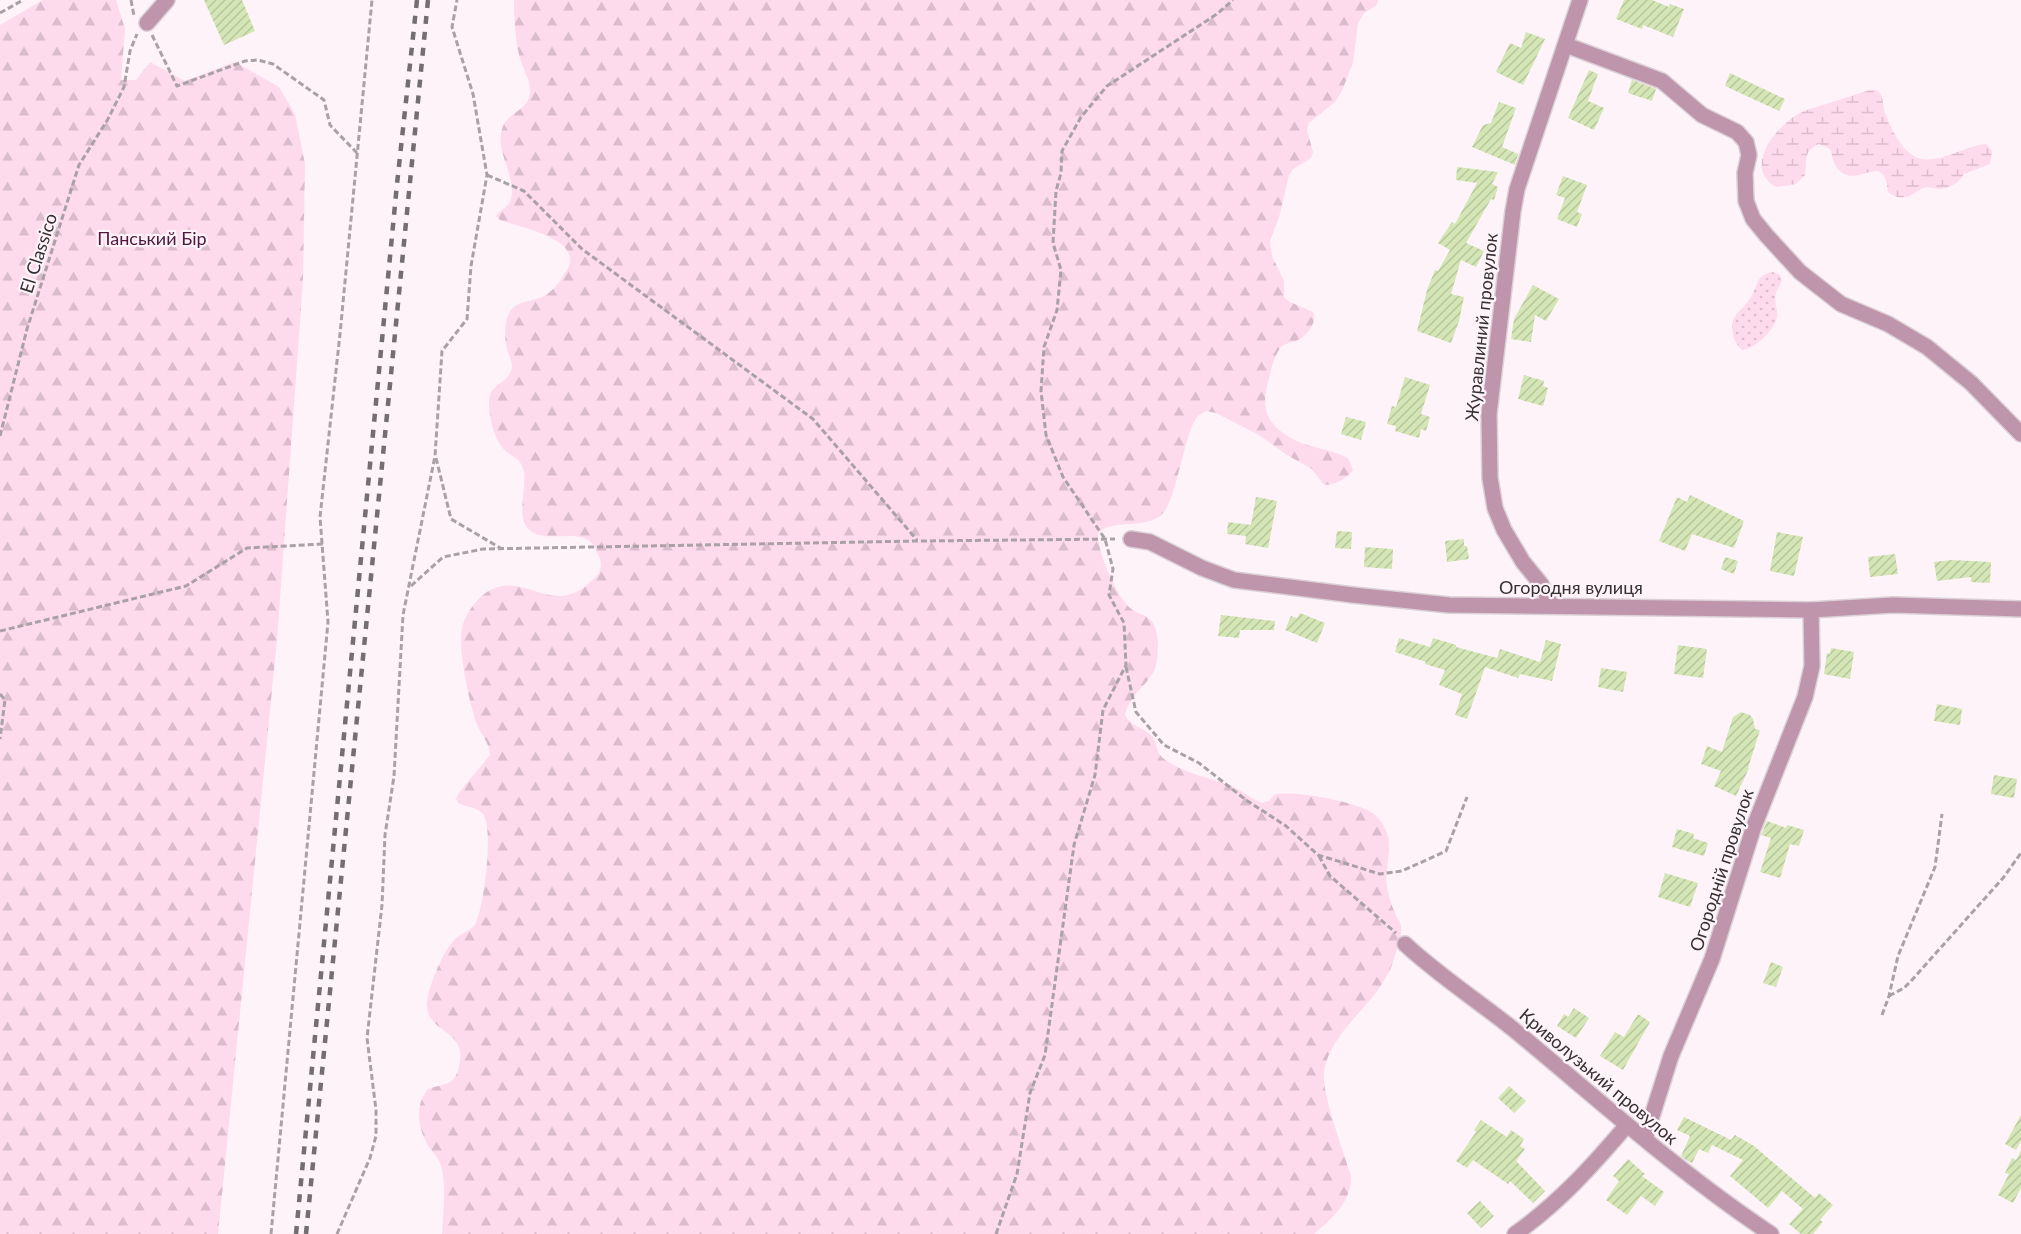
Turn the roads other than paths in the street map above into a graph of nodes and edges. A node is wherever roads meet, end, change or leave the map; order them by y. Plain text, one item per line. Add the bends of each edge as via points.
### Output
1 (166, 0) edge
2 (1580, 0) edge
3 (142, 29) road end
4 (1566, 45) junction
5 (2021, 434) edge
6 (1131, 539) road end
7 (1551, 605) junction
8 (2021, 609) edge
9 (1811, 610) junction
10 (1405, 944) road end
11 (1627, 1125) junction
12 (1645, 1138) junction
13 (1767, 1233) edge
14 (1515, 1234) edge

1 - 3 street
2 - 4 street, Журавлиний провулок
4 - 5 street via 1662,81 1702,115 1737,132 1746,142 1749,155 1746,201 1753,219 1800,272 1841,304 1888,324 1927,347 1971,383
4 - 7 street, Журавлиний провулок via 1517,189 1489,414 1489,467 1495,508 1512,547 1541,584
6 - 7 street, Огородня вулиця via 1150,543 1215,574 1245,582 1449,605
7 - 9 street, Огородня вулиця
8 - 9 street, Огородня вулиця via 1893,605
9 - 12 street, Огородній провулок via 1812,666 1805,697 1753,829 1712,959 1671,1056
10 - 11 street, Криволузький провулок
11 - 12 street, Криволузький провулок
11 - 14 street via 1561,1197
12 - 13 street, Криволузький провулок

